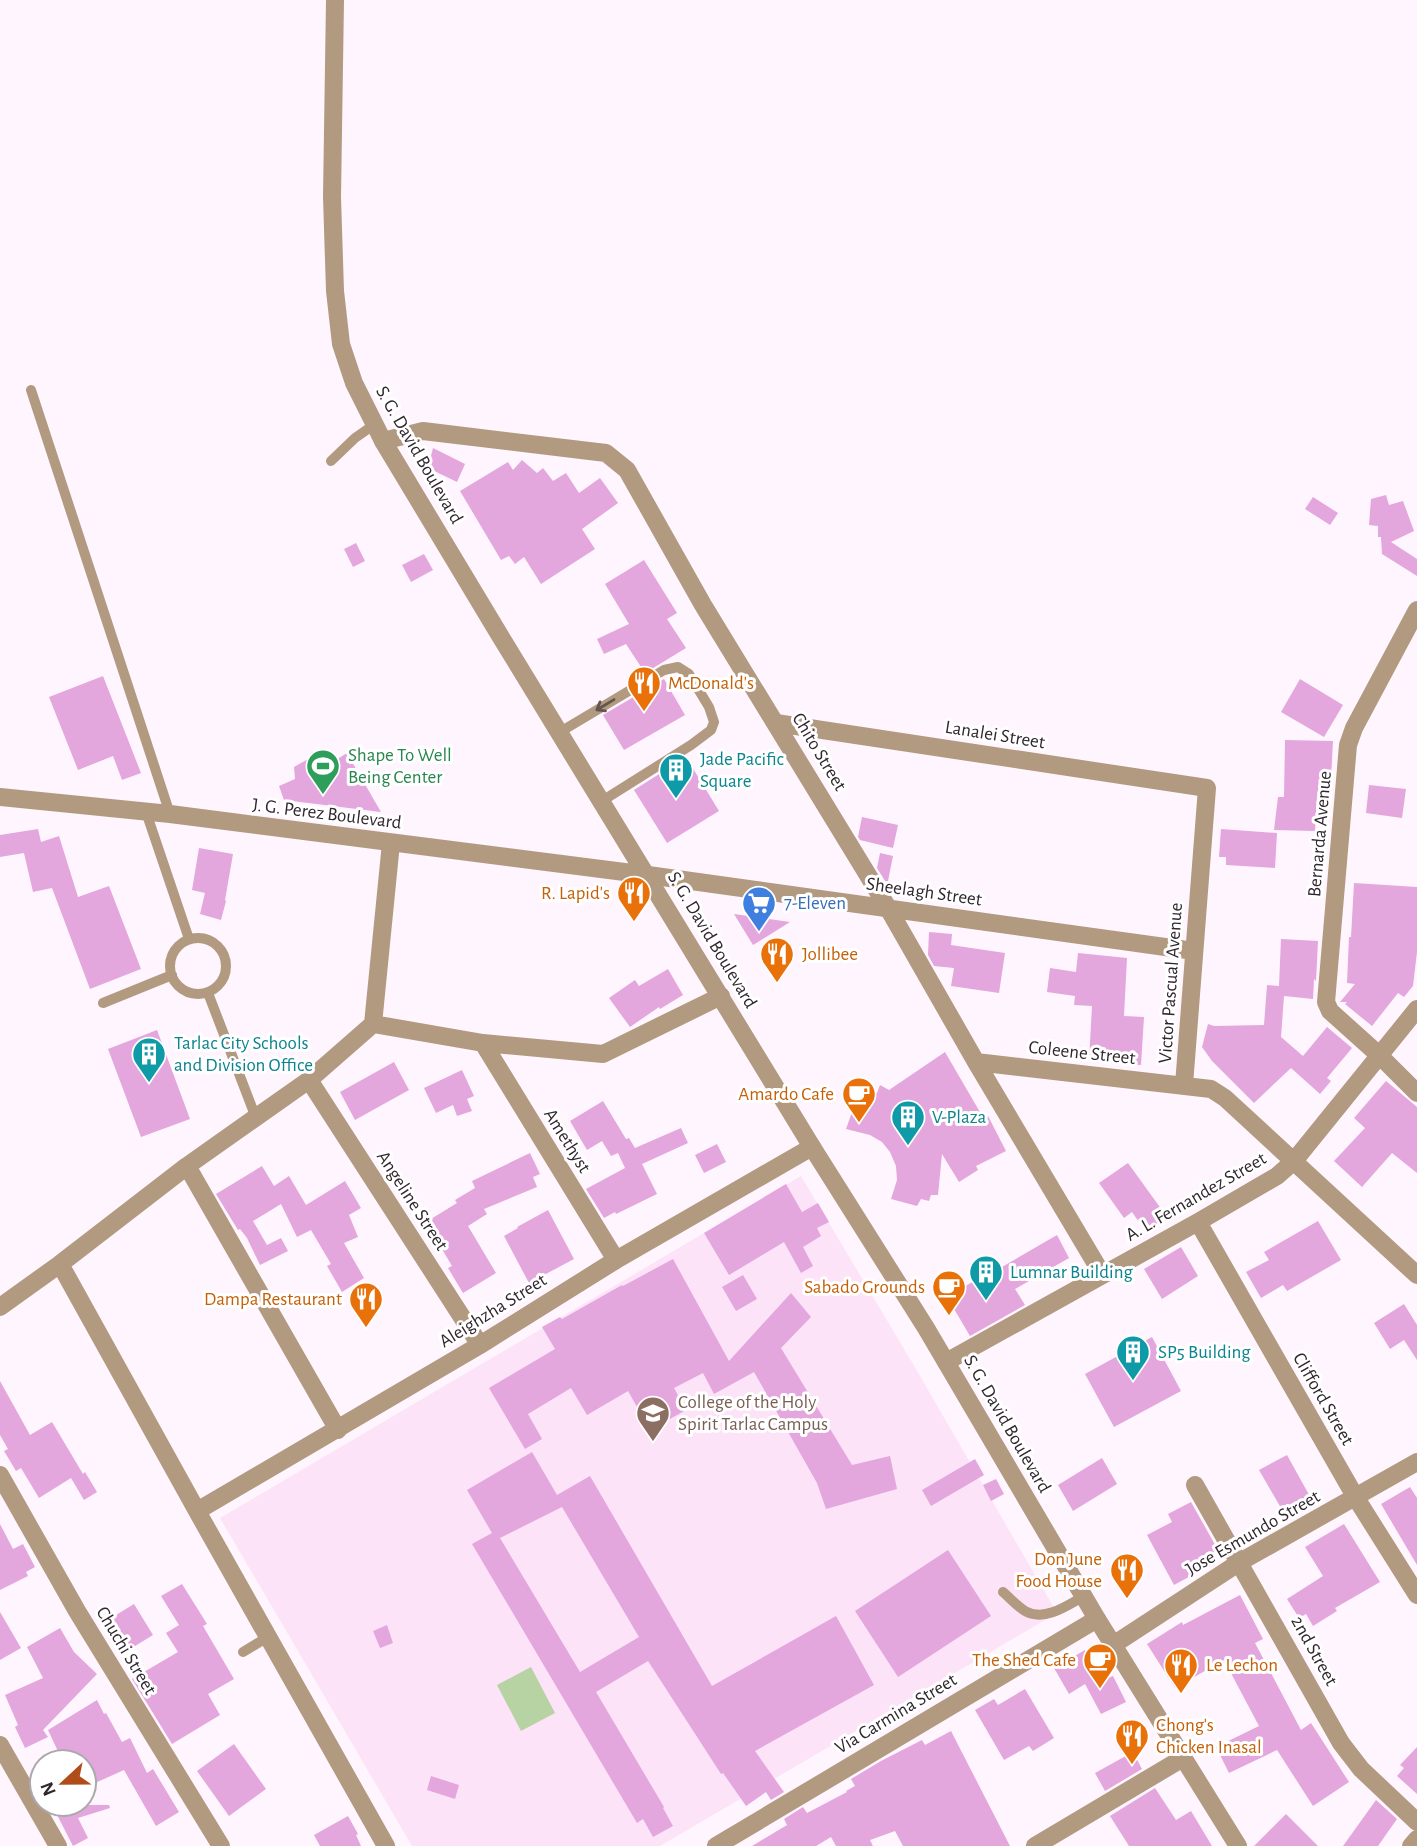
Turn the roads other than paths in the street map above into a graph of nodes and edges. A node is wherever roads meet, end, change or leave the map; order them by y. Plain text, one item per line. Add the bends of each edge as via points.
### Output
1 (335, 0) edge
2 (31, 390) dead end
3 (379, 433) junction
4 (331, 461) dead end
5 (1417, 610) edge
6 (776, 723) junction
7 (559, 732) junction
8 (1207, 788) joint
9 (0, 797) edge
10 (602, 801) junction
11 (146, 812) junction
12 (170, 814) junction
13 (391, 843) junction
14 (648, 875) junction
15 (888, 908) junction
16 (189, 939) junction
17 (1194, 951) junction
18 (172, 975) junction
19 (208, 993) junction
20 (721, 996) junction
21 (103, 1003) dead end
22 (1417, 1009) edge
23 (373, 1024) junction
24 (483, 1044) junction
25 (1379, 1055) junction
26 (975, 1062) junction
27 (309, 1080) junction
28 (1184, 1085) junction
29 (1417, 1093) edge
30 (256, 1118) junction
31 (812, 1147) junction
32 (1293, 1161) junction
33 (187, 1166) junction
34 (1198, 1222) junction
35 (616, 1260) junction
36 (60, 1264) junction
37 (1102, 1274) junction
38 (1417, 1275) edge
39 (0, 1307) edge
40 (480, 1345) junction
41 (946, 1362) junction
42 (338, 1430) junction
43 (1417, 1462) edge
44 (0, 1475) edge
45 (1195, 1485) dead end
46 (1356, 1498) junction
47 (197, 1511) junction
48 (1240, 1562) junction
49 (1003, 1592) dead end
50 (1417, 1595) edge
51 (1084, 1597) junction
52 (1097, 1619) junction
53 (268, 1637) junction
54 (1113, 1645) junction
55 (243, 1652) dead end
56 (0, 1745) edge
57 (1183, 1758) junction
58 (1417, 1822) edge
59 (1417, 1839) edge
60 (58, 1846) edge
61 (220, 1846) edge
62 (386, 1846) edge
63 (716, 1846) edge
64 (1035, 1846) edge
65 (1238, 1846) edge
66 (1411, 1846) edge

1 - 3 street, S. G. David Boulevard via 335,291 341,344
2 - 12 lane
3 - 4 lane via 355,438
3 - 6 street, Chito Street via 423,431 606,453 627,470
3 - 7 street, S. G. David Boulevard
5 - 25 street, Bernarda Avenue via 1348,745 1326,1002 1330,1011
6 - 8 street, Lanalei Street
6 - 15 street, Chito Street
7 - 10 street, S. G. David Boulevard
10 -> 7 lane via 711,730 714,722 709,707 689,674 678,667 664,670
8 - 17 street, Victor Pascual Avenue
9 - 11 street, J. G. Perez Boulevard
10 - 14 street, S. G. David Boulevard
11 - 12 street, J. G. Perez Boulevard
11 - 16 lane
12 - 13 street, J. G. Perez Boulevard
13 - 14 street, J. G. Perez Boulevard
13 - 23 street
14 - 15 street, Sheelagh Street
14 - 20 street, S. G. David Boulevard
15 - 17 street, Sheelagh Street
15 - 26 street, Chito Street
16 - 18 lane via 175,950
16 - 19 lane via 208,939 223,952 223,980
17 - 28 street, Victor Pascual Avenue
18 - 19 lane via 183,989
18 - 21 lane
19 - 30 lane
20 - 24 street via 603,1054
20 - 31 street, S. G. David Boulevard
22 - 25 street, A. L. Fernandez Street
23 - 24 street
23 - 27 street
24 - 35 street, Amethyst
25 - 29 street, Bernarda Avenue
25 - 32 street, A. L. Fernandez Street
26 - 28 street, Coleene Street
26 - 37 street, Chito Street
27 - 30 street
27 - 40 street, Angeline Street
28 - 32 street, Victor Pascual Avenue via 1211,1089 1225,1098
30 - 33 street
31 - 35 street, Aleighzha Street
31 - 41 street, S. G. David Boulevard
32 - 34 street, A. L. Fernandez Street via 1277,1176
32 - 38 street, Victor Pascual Avenue
33 - 36 street
33 - 42 street
34 - 37 street, A. L. Fernandez Street
34 - 46 street, Clifford Street
35 - 40 street, Aleighzha Street
36 - 39 street
36 - 47 street
37 - 41 street, A. L. Fernandez Street
40 - 42 street, Aleighzha Street
41 - 51 street, S. G. David Boulevard
42 - 47 street, Aleighzha Street
43 - 46 street, Jose Esmundo Street
44 - 61 street, Chuchi Street
45 - 48 street, 2nd Street
46 - 48 street, Jose Esmundo Street
46 - 50 street, Clifford Street
47 - 53 street
48 - 54 street, Jose Esmundo Street
48 - 58 street, 2nd Street via 1341,1743 1361,1769
49 - 51 lane via 1027,1612 1045,1614
51 - 52 street, S. G. David Boulevard
52 - 54 street, S. G. David Boulevard
52 - 63 street, Via Carmina Street
53 - 55 lane
53 - 62 street
54 - 57 street, S. G. David Boulevard
56 - 60 street
57 - 64 street
57 - 65 street, S. G. David Boulevard
59 - 66 street

